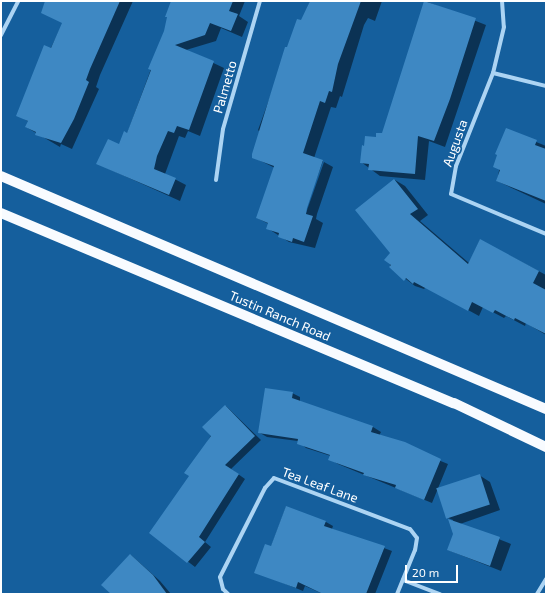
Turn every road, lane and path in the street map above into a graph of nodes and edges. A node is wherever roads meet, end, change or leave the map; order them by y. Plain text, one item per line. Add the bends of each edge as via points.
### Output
1 (18, 1) edge
2 (260, 1) edge
3 (502, 1) edge
4 (1, 35) edge
5 (493, 73) junction
6 (546, 86) edge
7 (1, 176) edge
8 (216, 180) dead end
9 (1, 213) edge
10 (546, 234) edge
11 (546, 409) edge
12 (546, 447) edge
13 (546, 579) edge
14 (403, 580) junction
15 (228, 594) edge
16 (397, 594) edge
17 (440, 594) edge
18 (538, 594) edge

1 - 4 street
2 - 8 street, Palmetto via 223,129
3 - 5 street, Augusta via 504,27
5 - 6 street
5 - 10 street, Augusta via 456,166 451,194
7 - 11 main road, Tustin Ranch Road
9 - 12 main road, Tustin Ranch Road via 454,403
13 - 18 street
14 - 15 street, Tea Leaf Lane via 416,550 417,538 410,530 274,478 265,488 220,578 223,589
14 - 16 street, Tea Leaf Lane
14 - 17 street

